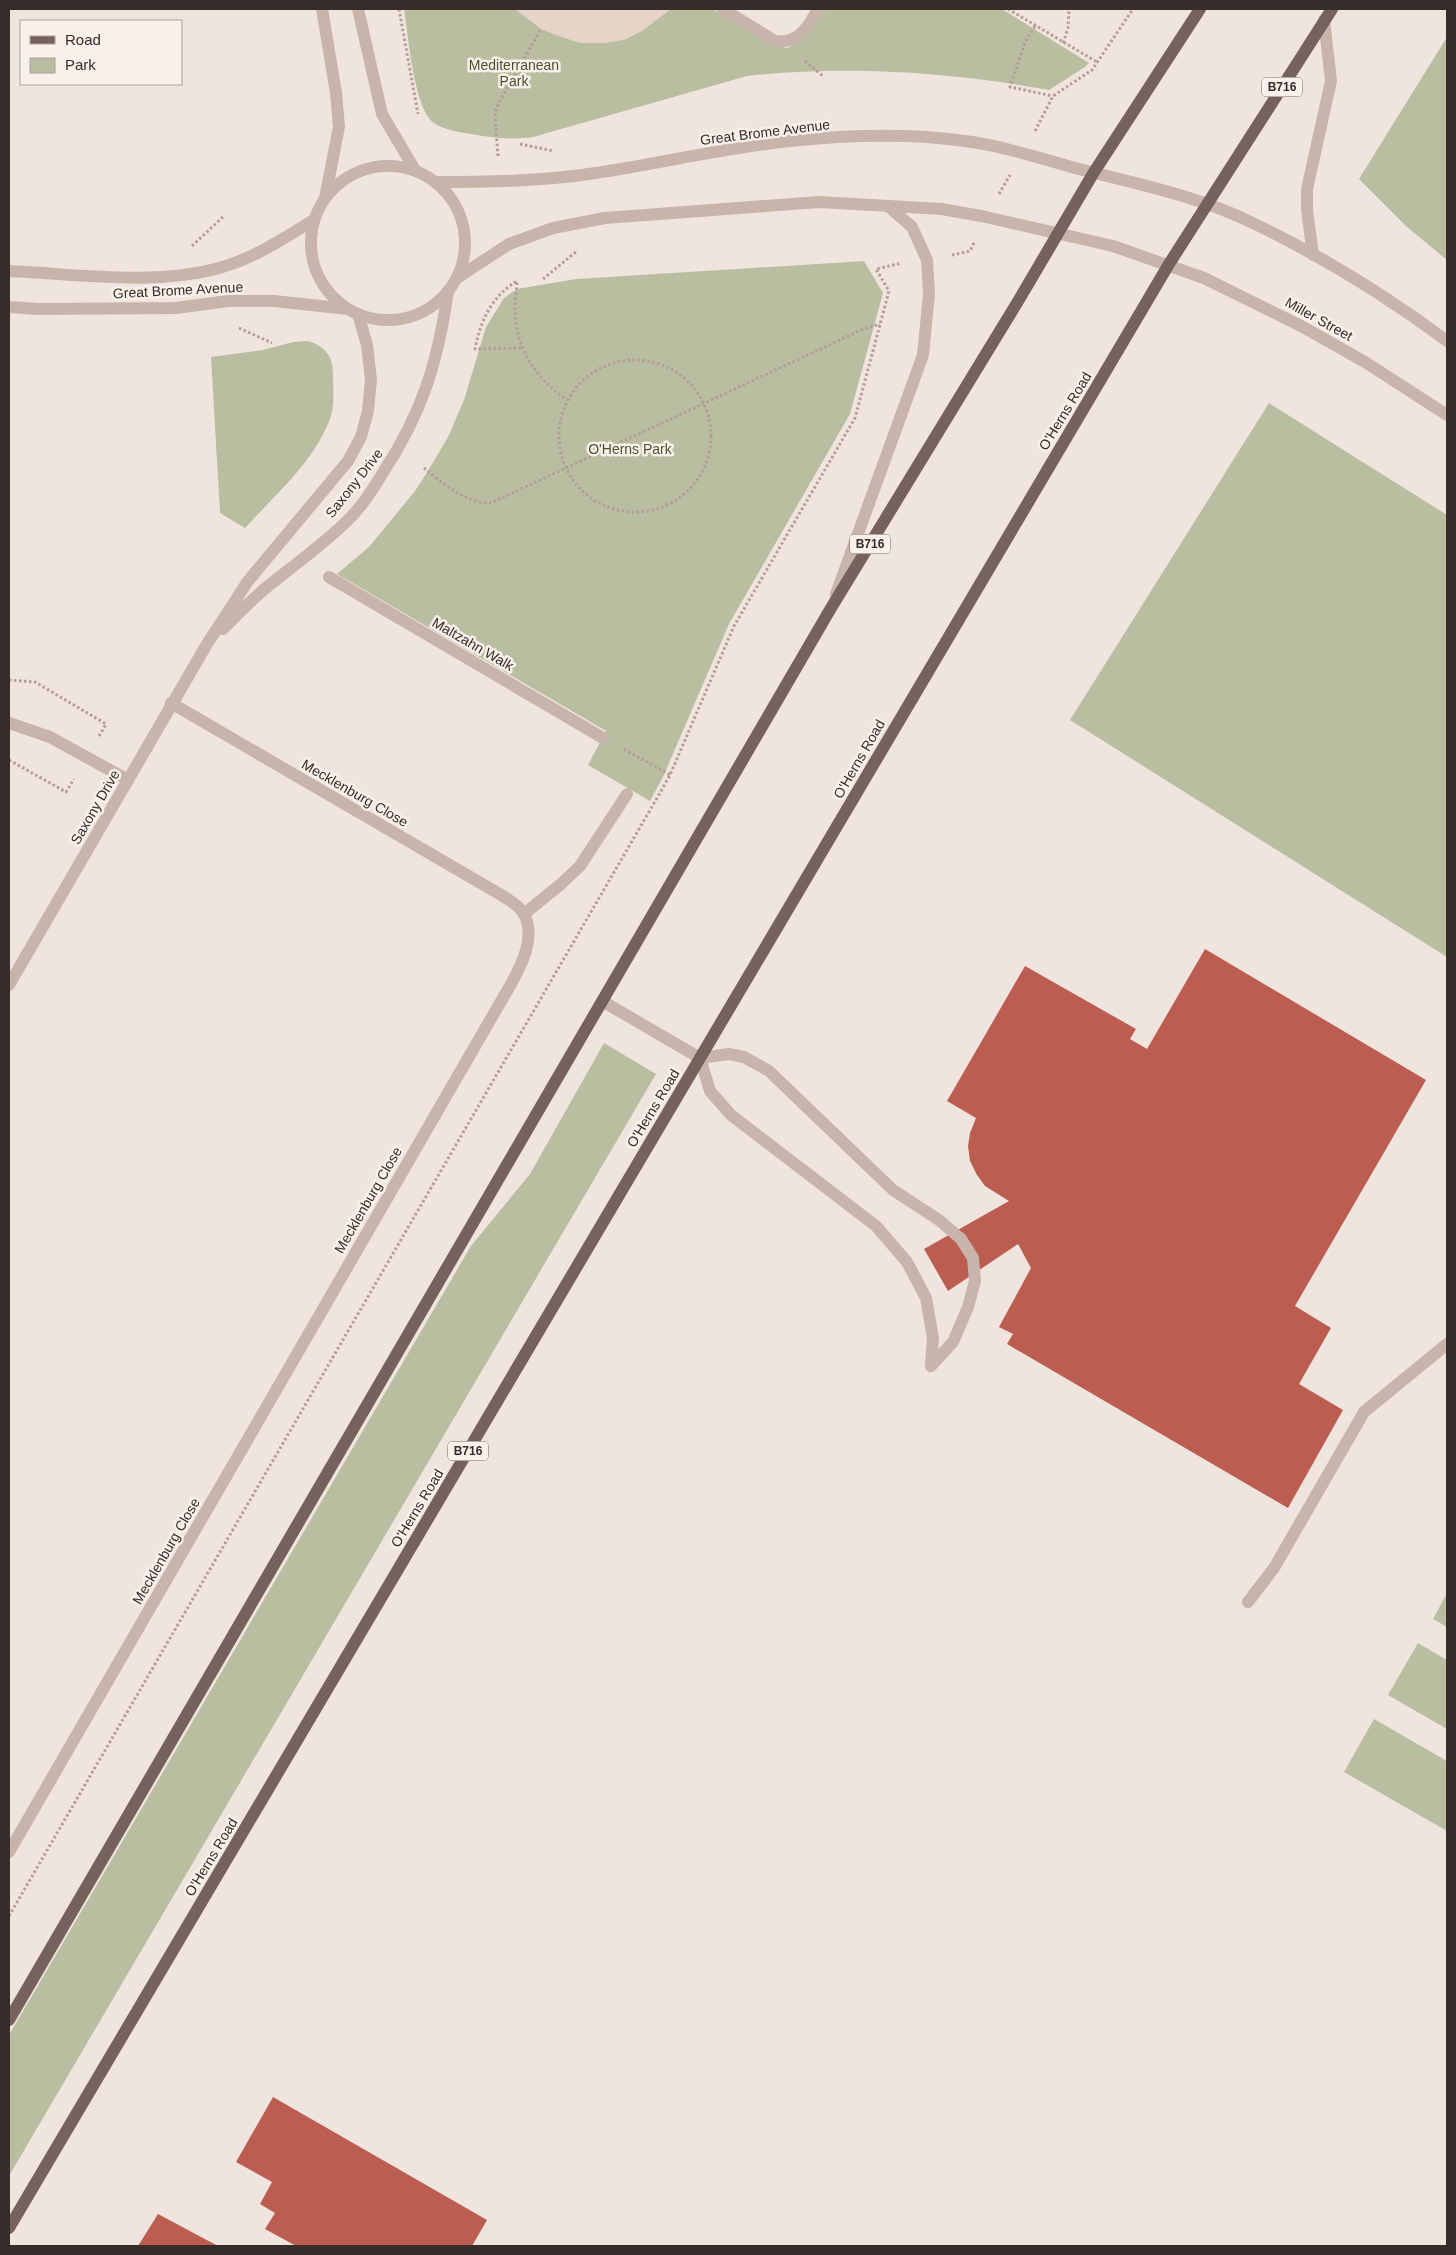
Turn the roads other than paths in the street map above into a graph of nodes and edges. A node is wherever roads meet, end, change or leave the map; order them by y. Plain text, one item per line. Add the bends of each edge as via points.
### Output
1 (322, 9) edge
2 (358, 9) edge
3 (723, 9) edge
4 (818, 9) edge
5 (1200, 9) edge
6 (1332, 9) edge
7 (1324, 20) junction
8 (415, 170) junction
9 (1094, 172) junction
10 (437, 182) junction
11 (325, 198) junction
12 (1206, 204) junction
13 (888, 206) junction
14 (314, 220) junction
15 (1057, 235) junction
16 (1313, 256) junction
17 (1169, 264) junction
18 (9, 271) edge
19 (457, 278) junction
20 (448, 291) junction
21 (9, 307) edge
22 (353, 312) junction
23 (1447, 341) edge
24 (1447, 415) edge
25 (329, 577) dead end
26 (830, 608) junction
27 (207, 644) junction
28 (171, 704) junction
29 (9, 722) edge
30 (603, 738) road end
31 (128, 780) junction
32 (627, 794) dead end
33 (524, 914) junction
34 (9, 985) edge
35 (602, 1001) junction
36 (700, 1058) junction
37 (1447, 1344) edge
38 (1248, 1602) dead end
39 (9, 1852) edge
40 (9, 2020) edge
41 (9, 2228) edge

1 - 11 street via 339,127
2 - 8 street via 382,114
3 - 4 street via 776,41 785,42 800,36
5 - 9 main road, B716
6 - 7 main road, O'Herns Road / B716
7 - 12 main road, O'Herns Road / B716
7 - 16 street via 1331,81 1307,189
8 - 10 street
8 - 11 street via 390,165 365,169 343,180
9 - 10 street, Great Brome Avenue via 967,141 916,136 855,136 718,151 596,173 499,182
9 - 12 street, Great Brome Avenue
9 - 15 main road, B716
10 - 19 street via 454,201 464,226 465,252
11 - 14 street
12 - 16 street via 1256,224
12 - 17 main road, O'Herns Road / B716
13 - 15 street via 986,217
13 - 19 street via 819,202 605,218 553,228 509,244
13 - 26 street via 912,227 927,260 929,294 923,355
14 - 18 street, Great Brome Avenue via 268,247 220,268 178,276
14 - 22 street via 311,245 316,270 329,292
15 - 17 street, Miller Street via 1113,246
15 - 26 main road, B716
16 - 23 street
17 - 24 street, Miller Street via 1242,295 1303,327
17 - 36 main road, O'Herns Road / B716
19 - 20 street
20 - 22 street via 430,308 407,318 382,320
20 - 27 street, Saxony Drive via 437,354 416,416 374,487 347,521 265,589
21 - 22 street, Great Brome Avenue via 176,308 228,301 274,301
22 - 27 street, Saxony Drive via 367,345 372,380 361,437 343,467 248,581
25 - 30 street, Maltzahn Walk
26 - 35 main road, B716
27 - 28 street, Saxony Drive
28 - 31 street, Saxony Drive
28 - 33 street, Mecklenburg Close via 495,891
29 - 31 street via 50,738
31 - 34 street, Saxony Drive
32 - 33 street via 580,866
33 - 39 street, Mecklenburg Close via 528,942 523,962 511,984
35 - 36 street
35 - 40 main road, B716
36 - 36 street via 729,1054 744,1057 769,1071 893,1190 939,1220 961,1239 972,1258 975,1281 968,1308 953,1342 930,1366 933,1338 926,1298 907,1262 876,1226 731,1115 710,1091
36 - 41 main road, O'Herns Road / B716
37 - 38 street via 1364,1412 1283,1552

